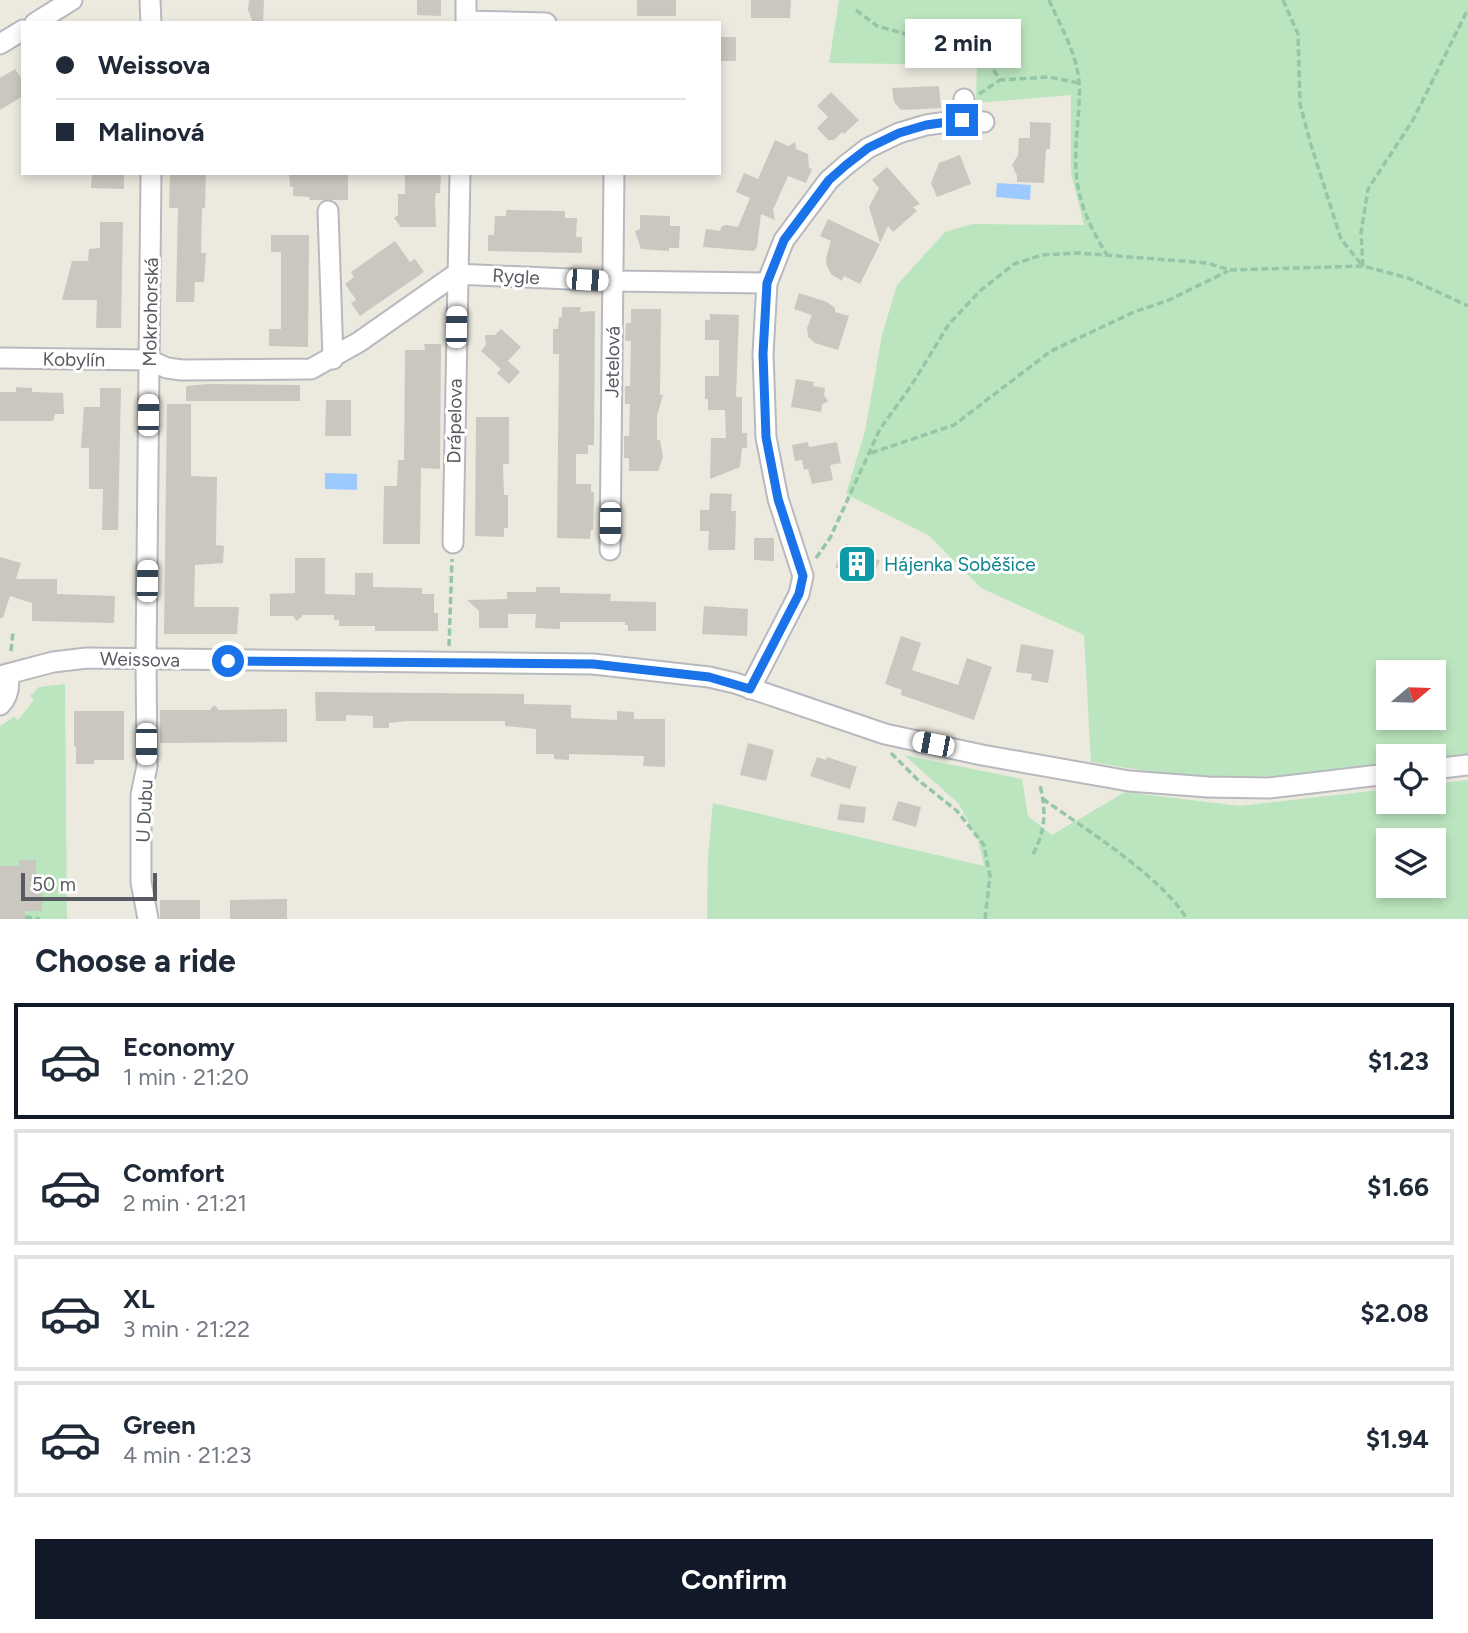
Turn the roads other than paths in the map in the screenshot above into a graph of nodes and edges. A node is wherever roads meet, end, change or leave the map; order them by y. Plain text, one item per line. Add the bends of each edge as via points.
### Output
1 (72, 0) edge
2 (150, 0) edge
3 (466, 0) edge
4 (38, 21) edge
5 (151, 21) edge
6 (466, 21) edge
7 (21, 31) edge
8 (0, 44) edge
9 (964, 99) road end
10 (962, 120) junction
11 (984, 122) dead end
12 (151, 175) edge
13 (460, 175) edge
14 (614, 175) edge
15 (328, 211) dead end
16 (456, 274) junction
17 (613, 281) junction
18 (767, 283) junction
19 (0, 358) edge
20 (333, 359) junction
21 (149, 360) junction
22 (453, 543) road end
23 (610, 550) dead end
24 (146, 660) junction
25 (9, 673) edge
26 (750, 689) junction
27 (0, 705) edge
28 (1468, 765) edge
29 (1446, 768) edge
30 (1376, 775) edge
31 (148, 919) edge

1 - 4 street
2 - 5 street
3 - 6 street
7 - 8 street
9 - 10 street
10 - 11 street
10 - 18 street via 899,133 846,165 829,180 784,240
12 - 21 street, Mokrohorská
13 - 16 street, Drápelova
14 - 17 street, Jetelová
15 - 20 street
16 - 17 street, Rygle
16 - 20 street
16 - 22 street, Drápelova
17 - 18 street, Rygle
17 - 23 street, Jetelová
18 - 26 street via 763,354 766,437 778,499 803,576 799,594
19 - 21 street, Kobylín
20 - 21 street via 311,369 182,370
21 - 24 street, Mokrohorská
24 - 25 street, Weissova via 71,659
24 - 26 street, Weissova via 593,664 709,677
24 - 31 street, U Dubu via 141,882
25 - 27 street via 9,690
26 - 30 street, Weissova via 885,734 1129,780 1269,788
28 - 29 street

